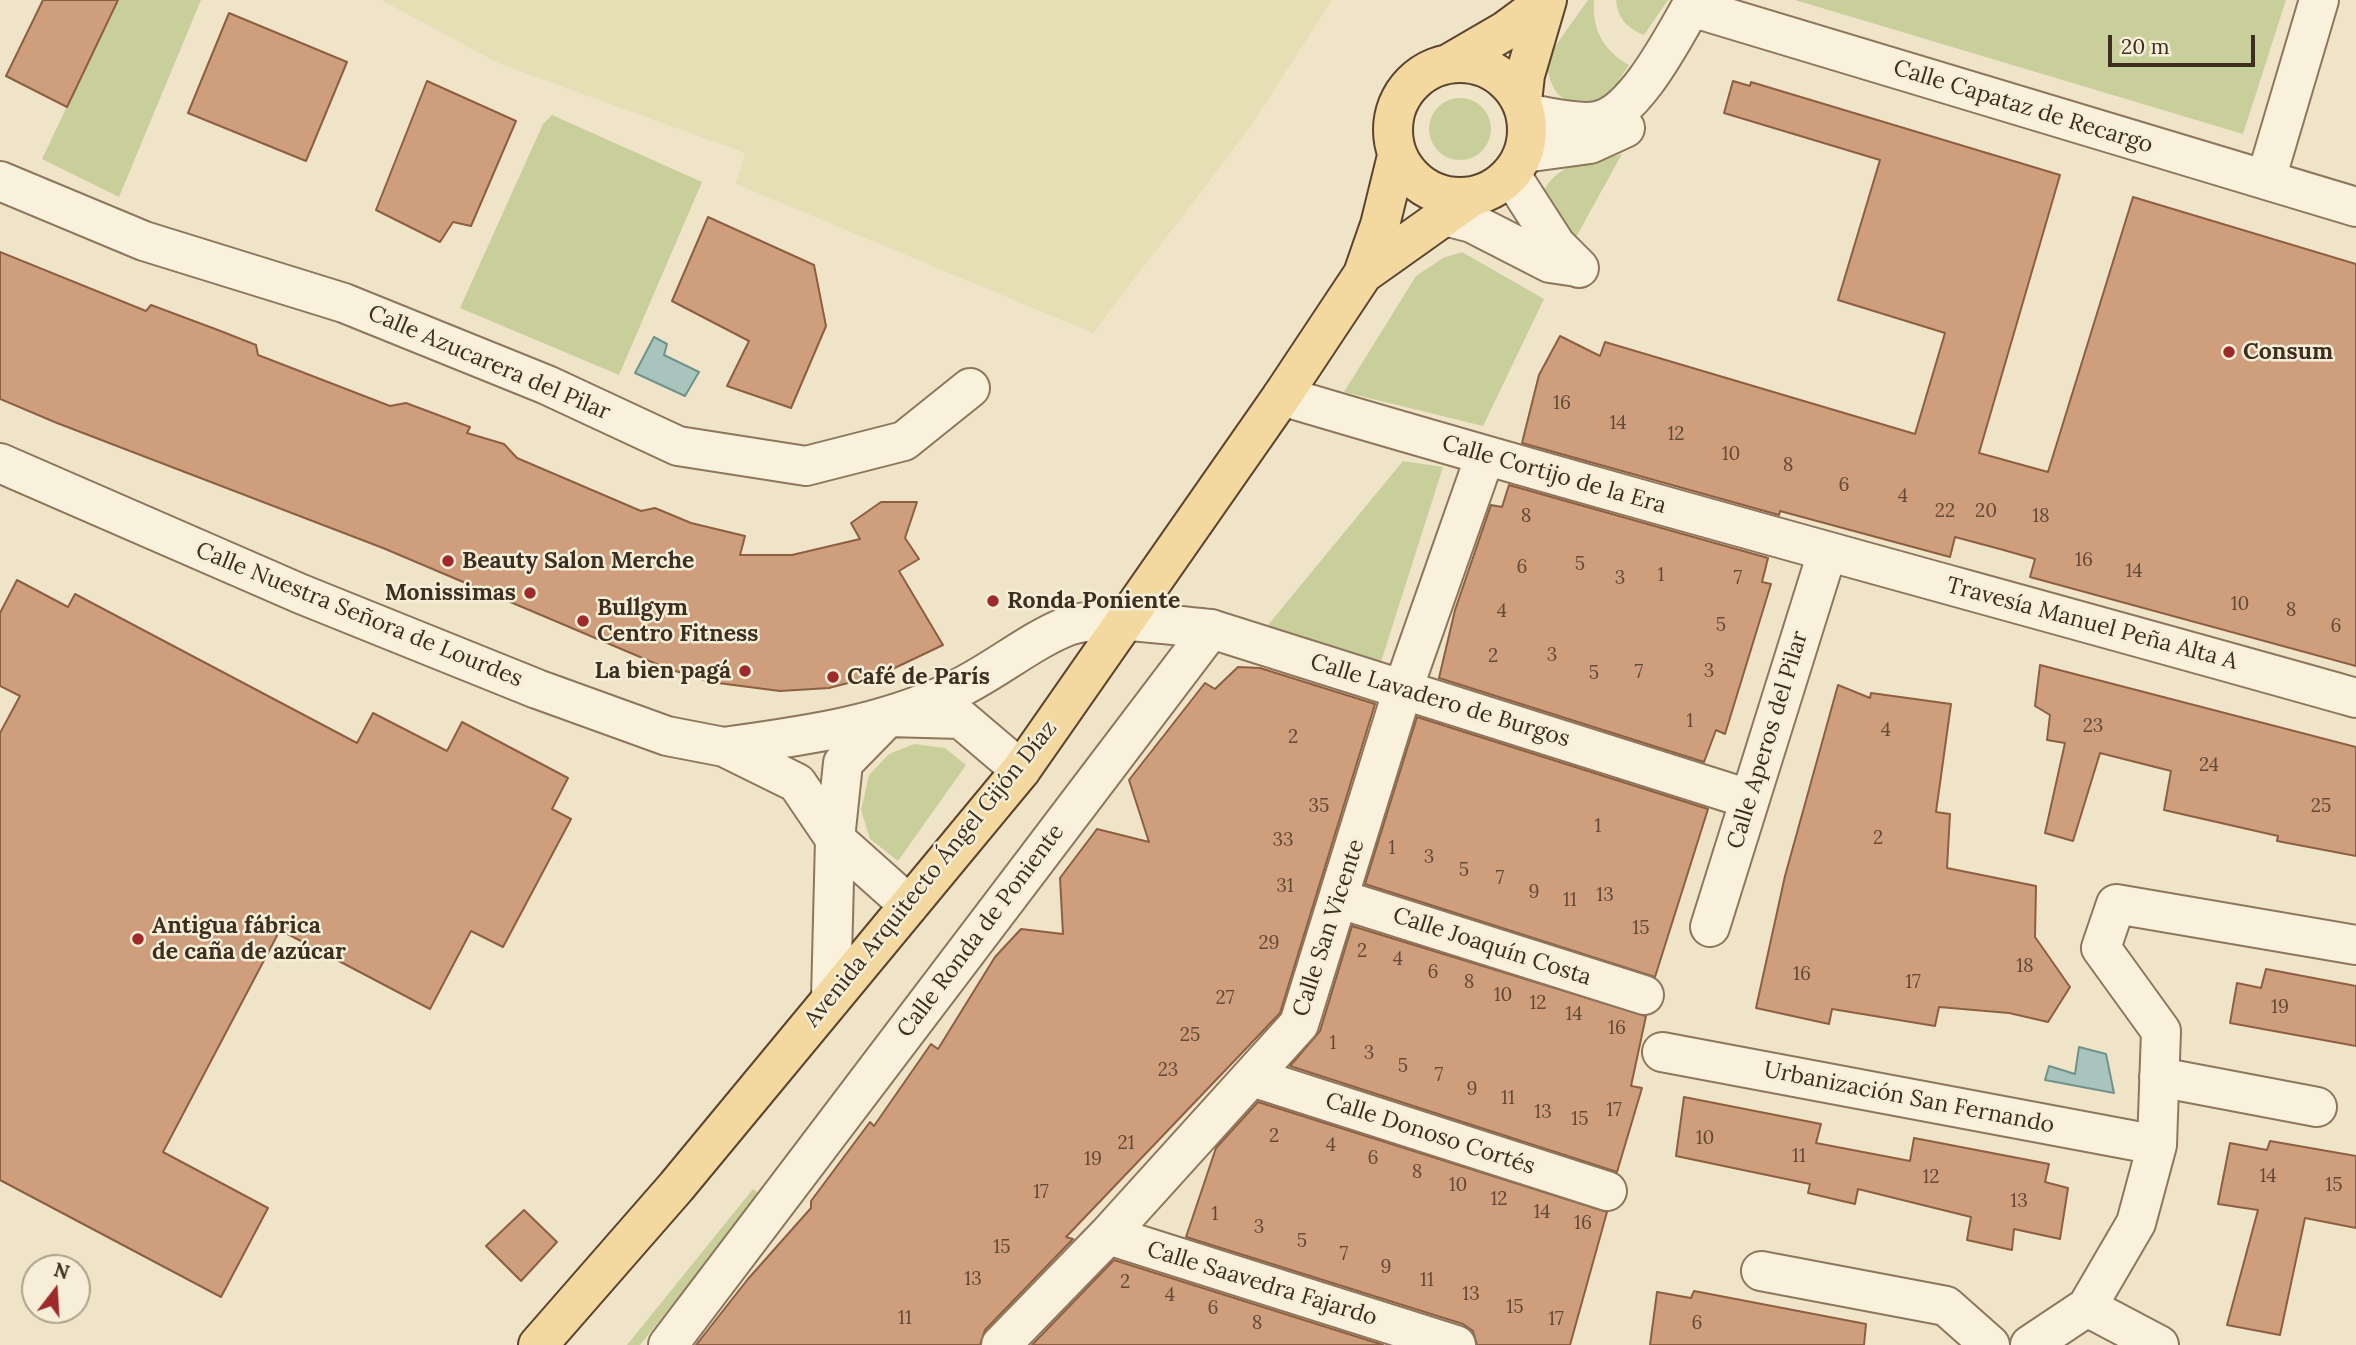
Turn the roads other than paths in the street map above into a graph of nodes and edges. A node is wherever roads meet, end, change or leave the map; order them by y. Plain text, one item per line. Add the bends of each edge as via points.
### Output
1 (1547, 0) edge
2 (2319, 0) edge
3 (1693, 3) edge
4 (1450, 63) junction
5 (1658, 63) junction
6 (1524, 108) junction
7 (1396, 156) junction
8 (1517, 164) junction
9 (2266, 179) junction
10 (0, 181) edge
11 (2356, 206) edge
12 (1458, 207) junction
13 (1363, 274) junction
14 (970, 388) dead end
15 (1282, 396) junction
16 (1485, 456) junction
17 (0, 463) edge
18 (1827, 553) junction
19 (1126, 621) junction
20 (1211, 629) junction
21 (1403, 689) junction
22 (2356, 698) edge
23 (888, 718) junction
24 (724, 747) junction
25 (1021, 770) junction
26 (1749, 799) junction
27 (835, 839) junction
28 (1340, 899) junction
29 (909, 905) junction
30 (1710, 927) dead end
31 (2356, 945) edge
32 (1644, 995) dead end
33 (831, 999) junction
34 (1662, 1052) dead end
35 (1252, 1077) junction
36 (2159, 1077) junction
37 (2317, 1107) dead end
38 (2157, 1144) junction
39 (1607, 1191) dead end
40 (1108, 1236) junction
41 (1761, 1271) dead end
42 (2087, 1307) junction
43 (538, 1345) edge
44 (668, 1345) edge
45 (1001, 1345) edge
46 (1456, 1345) edge
47 (1990, 1345) edge
48 (2029, 1345) edge
49 (2159, 1345) edge

1 - 4 main road, Avenida Arquitecto Ángel Gijón Díaz
1 - 6 main road, Avenida Arquitecto Ángel Gijón Díaz via 1525,75
2 - 9 street
3 - 5 street
3 - 9 street, Calle Capataz de Recargo
4 - 6 main road via 1479,65 1505,79
4 - 7 main road, Avenida Arquitecto Ángel Gijón Díaz via 1422,74 1401,97 1392,125
5 - 6 street via 1621,108 1598,121
5 - 8 street via 1635,121 1590,144
6 - 8 main road, Avenida Arquitecto Ángel Gijón Díaz via 1528,134
7 - 12 main road via 1414,180
7 - 13 main road, Avenida Arquitecto Ángel Gijón Díaz
8 - 12 main road, Avenida Arquitecto Ángel Gijón Díaz via 1492,190
8 - 12 street via 1556,245 1585,272 1550,263 1472,223
9 - 11 street, Calle Capataz de Recargo
10 - 14 street, Calle Azucarera del Pilar via 144,242 344,303 547,385 678,446 806,466 904,442
12 - 13 main road, Avenida Arquitecto Ángel Gijón Díaz
13 - 15 main road, Avenida Arquitecto Ángel Gijón Díaz
15 - 16 street, Calle Cortijo de la Era
15 - 19 main road, Avenida Arquitecto Ángel Gijón Díaz
16 - 18 street, Calle Cortijo de la Era
16 - 21 street, Calle San Vicente
17 - 24 street, Calle Nuestra Señora de Lourdes via 301,594 537,689 667,736
18 - 22 street, Travesía Manuel Peña Alta A
18 - 26 street, Calle Aperos del Pilar
19 - 20 street, Calle Lavadero de Burgos
19 - 23 street, Calle Nuestra Señora de Lourdes via 1069,626 953,692
19 - 25 main road, Avenida Arquitecto Ángel Gijón Díaz
20 - 21 street, Calle Lavadero de Burgos
20 - 44 street, Calle Ronda de Poniente
21 - 26 street, Calle Lavadero de Burgos
21 - 28 street, Calle San Vicente
23 - 24 street, Calle Nuestra Señora de Lourdes
23 - 25 street via 961,719
23 - 27 street via 843,764
24 - 27 street, Calle Nuestra Señora de Lourdes via 797,783
25 - 29 main road, Avenida Arquitecto Ángel Gijón Díaz
26 - 30 street, Calle Aperos del Pilar
27 - 29 street, Calle Nuestra Señora de Lourdes
27 - 33 street
28 - 32 street, Calle Joaquín Costa
28 - 35 street, Calle San Vicente via 1299,1024
29 - 33 main road, Avenida Arquitecto Ángel Gijón Díaz
31 - 36 street via 2116,904 2101,948 2161,1031
33 - 43 main road, Avenida Arquitecto Ángel Gijón Díaz
34 - 38 street, Urbanización San Fernando
35 - 39 street, Calle Donoso Cortés
35 - 40 street, Calle San Vicente
36 - 37 street
36 - 38 street
38 - 42 street via 2136,1223
40 - 45 street, Calle San Vicente
40 - 46 street, Calle Saavedra Fajardo
41 - 47 street via 1946,1306
42 - 48 street
42 - 49 street

